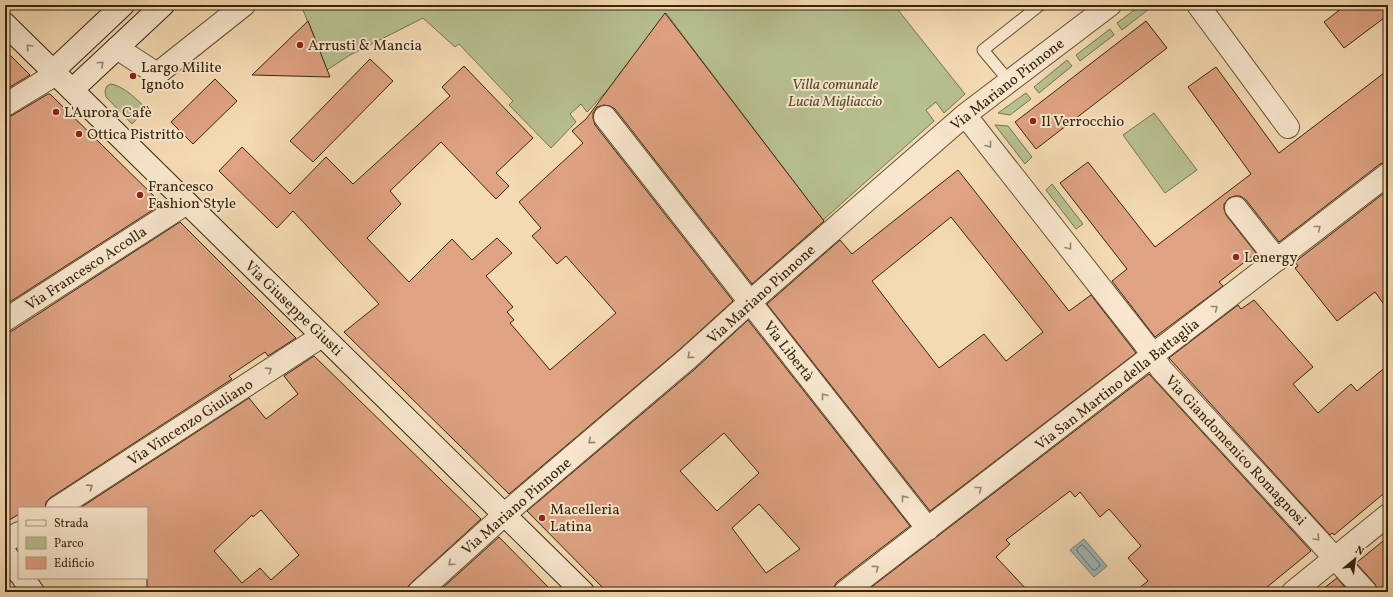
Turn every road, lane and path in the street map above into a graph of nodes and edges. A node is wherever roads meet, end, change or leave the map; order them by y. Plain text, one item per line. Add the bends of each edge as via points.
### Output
1 (123, 5) edge
2 (163, 5) edge
3 (244, 5) edge
4 (1040, 5) edge
5 (1110, 5) edge
6 (1198, 5) edge
7 (5, 24) edge
8 (117, 48) junction
9 (54, 72) junction
10 (1009, 81) junction
11 (72, 90) junction
12 (5, 105) edge
13 (965, 115) junction
14 (605, 117) dead end
15 (1288, 127) dead end
16 (1388, 174) edge
17 (187, 203) junction
18 (1236, 208) dead end
19 (1277, 260) junction
20 (750, 302) junction
21 (5, 320) edge
22 (322, 336) junction
23 (1153, 356) junction
24 (59, 507) edge
25 (504, 515) junction
26 (1388, 515) edge
27 (928, 529) junction
28 (18, 534) edge
29 (5, 542) edge
30 (5, 553) edge
31 (1335, 558) junction
32 (18, 572) edge
33 (24, 579) edge
34 (33, 592) edge
35 (419, 592) edge
36 (583, 592) edge
37 (845, 592) edge
38 (1293, 592) edge
39 (1366, 592) edge

1 - 9 street
2 - 8 street
3 - 8 street via 157,74
4 - 10 lane via 983,50
5 - 10 street, Via Mariano Pinnone
6 - 15 street
9 -> 7 street, Via Giuseppe Giusti
11 -> 8 street
9 - 11 street, Via Giuseppe Giusti
9 - 12 street
10 - 13 street, Via Mariano Pinnone
11 - 17 street, Via Giuseppe Giusti
13 - 20 street, Via Mariano Pinnone
13 -> 23 street, Via Giandomenico Romagnosi
14 - 20 street, Via Libertà
19 -> 16 street, Via San Martino della Battaglia
17 - 21 street, Via Francesco Accolla
17 - 22 street, Via Giuseppe Giusti
18 - 19 street
23 -> 19 street, Via San Martino della Battaglia
20 -> 25 street, Via Mariano Pinnone
27 -> 20 street, Via Libertà
24 -> 22 street, Via Vincenzo Giuliano
22 - 25 street, Via Giuseppe Giusti
27 -> 23 street, Via San Martino della Battaglia
23 -> 31 street, Via Giandomenico Romagnosi via 1162,369
25 -> 35 street, Via Mariano Pinnone
25 - 36 street, Via Giuseppe Giusti
26 - 31 street
37 -> 27 street, Via San Martino della Battaglia
28 - 29 street
30 - 32 street
31 - 38 street
31 - 39 street, Via Giandomenico Romagnosi
33 - 34 street

